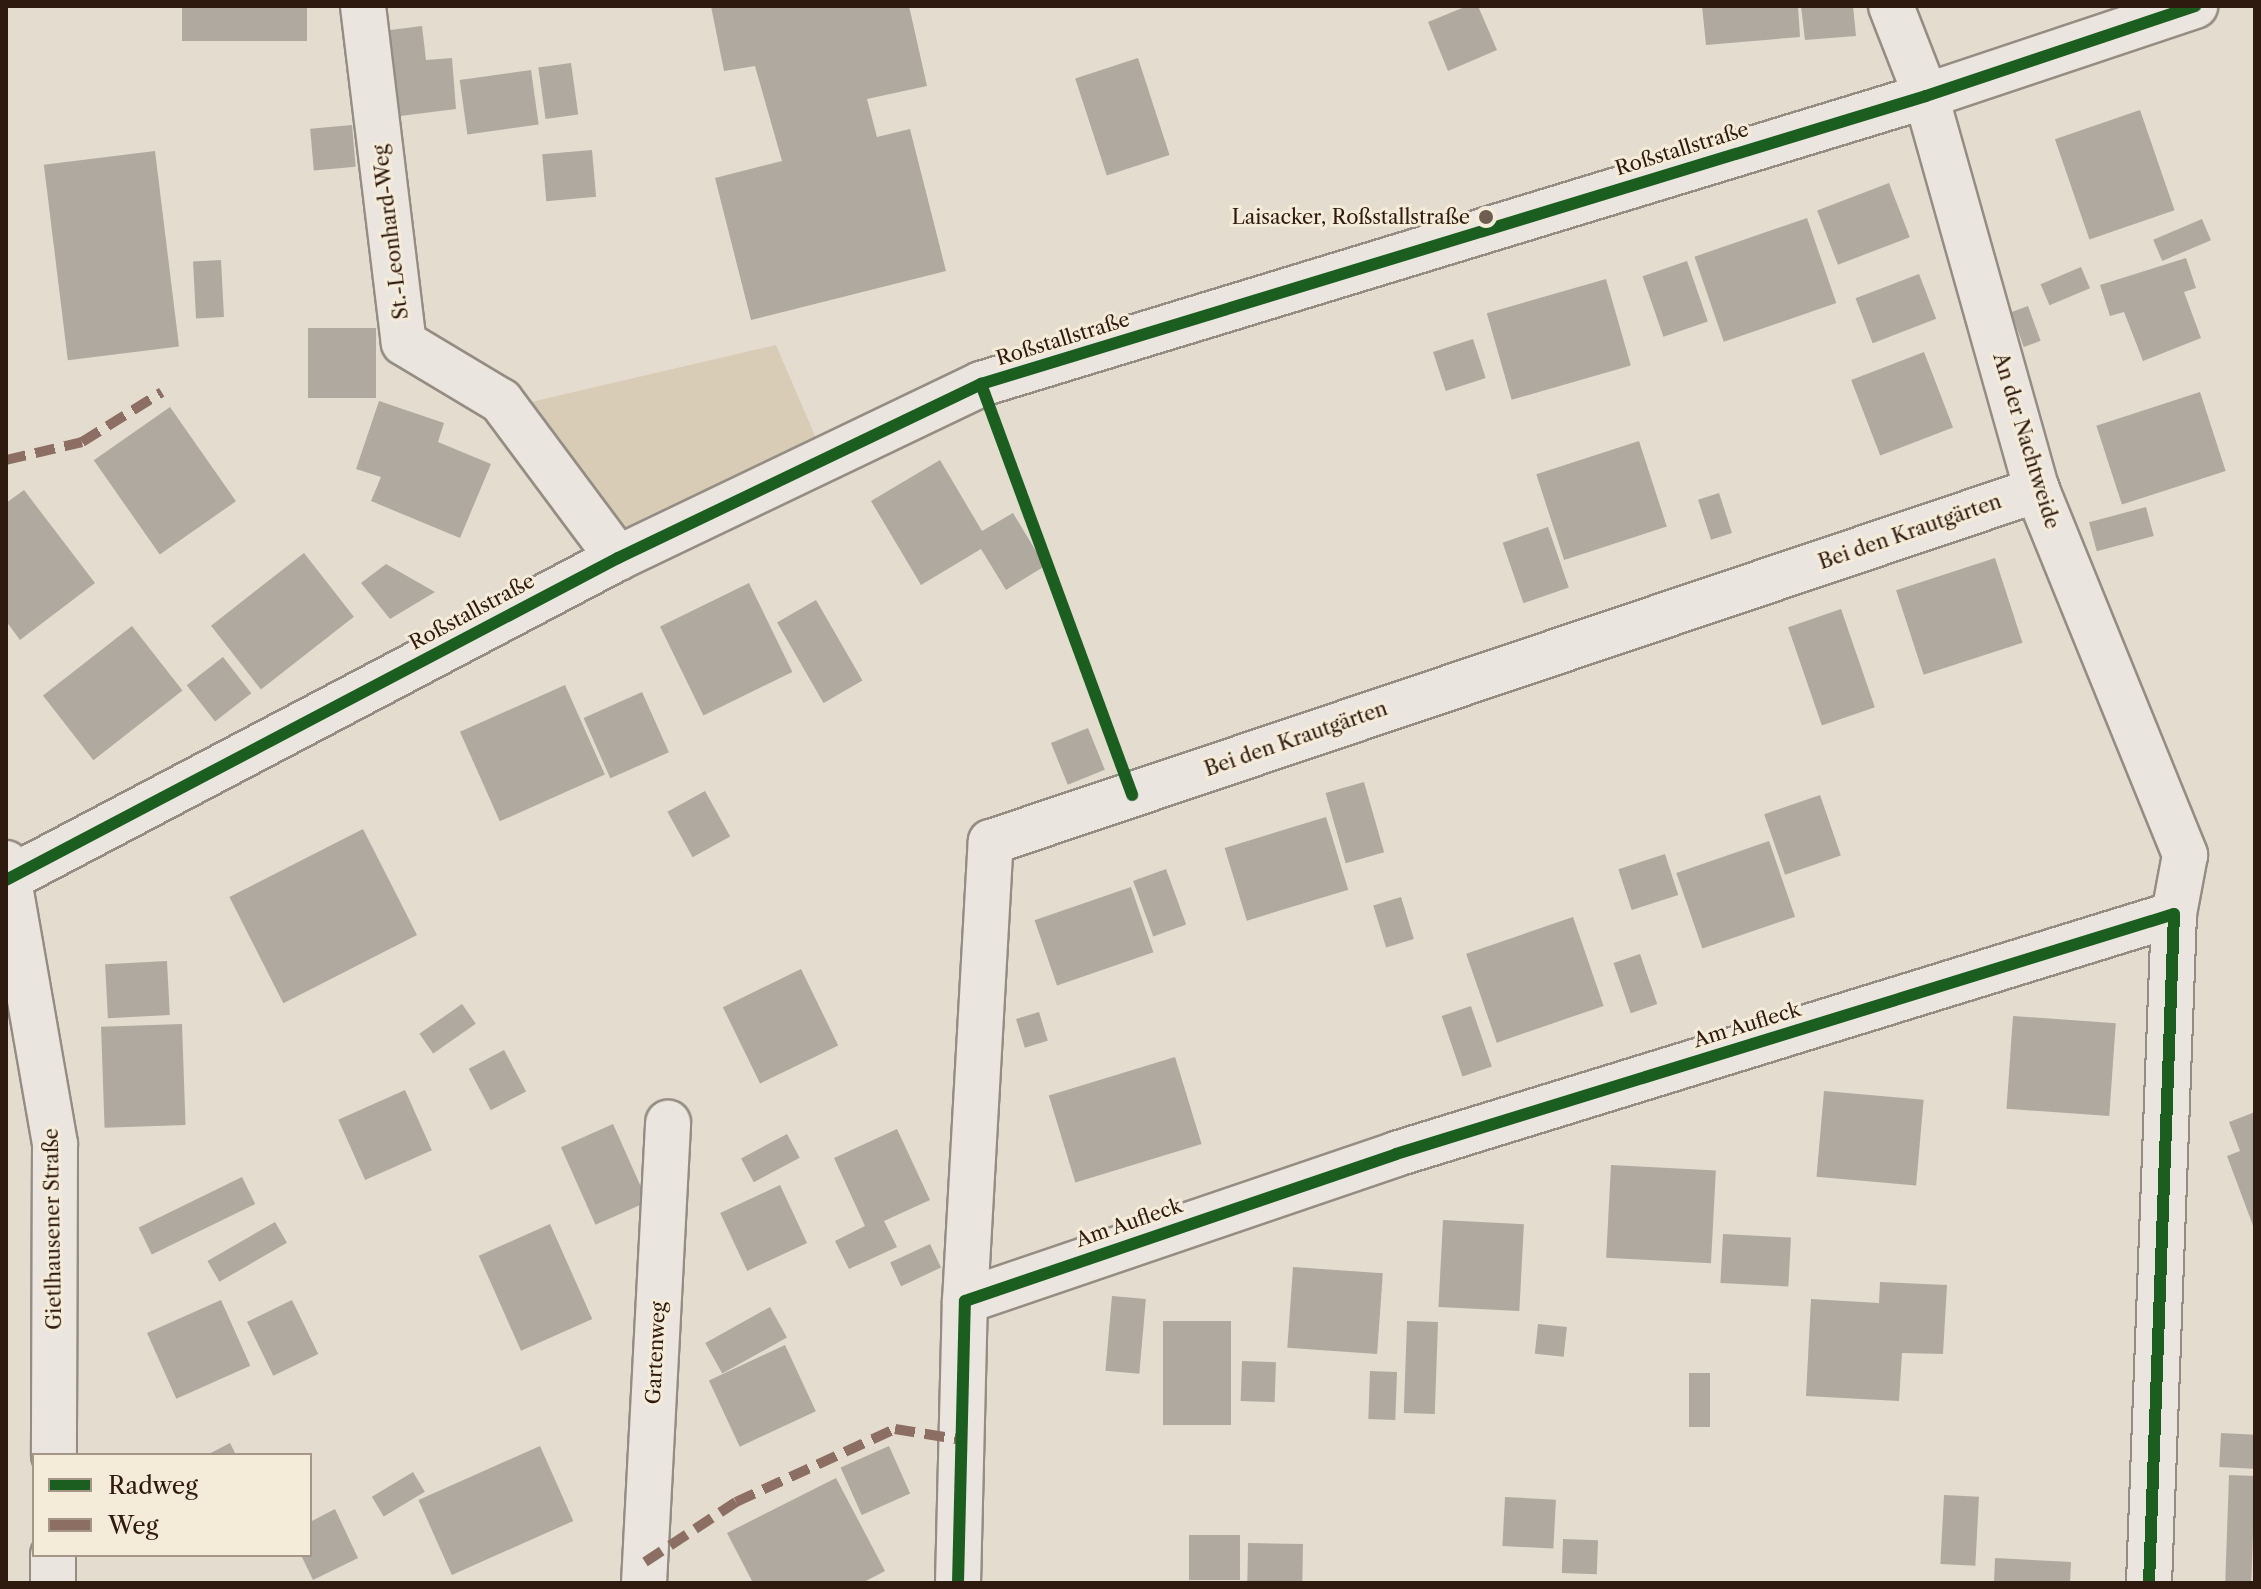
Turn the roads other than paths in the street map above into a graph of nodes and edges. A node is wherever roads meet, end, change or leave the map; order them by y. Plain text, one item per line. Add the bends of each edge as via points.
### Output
1 (363, 6) edge
2 (1891, 6) edge
3 (2195, 6) edge
4 (1926, 96) junction
5 (2037, 490) junction
6 (618, 558) junction
7 (8, 874) edge
8 (2174, 914) junction
9 (668, 1123) dead end
10 (965, 1301) junction
11 (54, 1453) edge
12 (53, 1557) edge
13 (53, 1583) edge
14 (644, 1583) edge
15 (958, 1583) edge
16 (2149, 1583) edge

1 - 6 street, St.-Leonhard-Weg via 404,343 501,401
2 - 4 street, An der Nachtweide
3 - 4 street, Roßstallstraße
4 - 5 street, An der Nachtweide
4 - 6 street, Roßstallstraße via 981,384
5 - 8 street, An der Nachtweide via 2185,855
5 - 10 street, Bei den Krautgärten via 991,842
6 - 7 street, Roßstallstraße
7 - 11 street, Gietlhausener Straße via 55,1144
8 - 10 street, Am Aufleck via 1396,1154
8 - 16 street
9 - 14 street, Gartenweg
10 - 15 street
12 - 13 street

